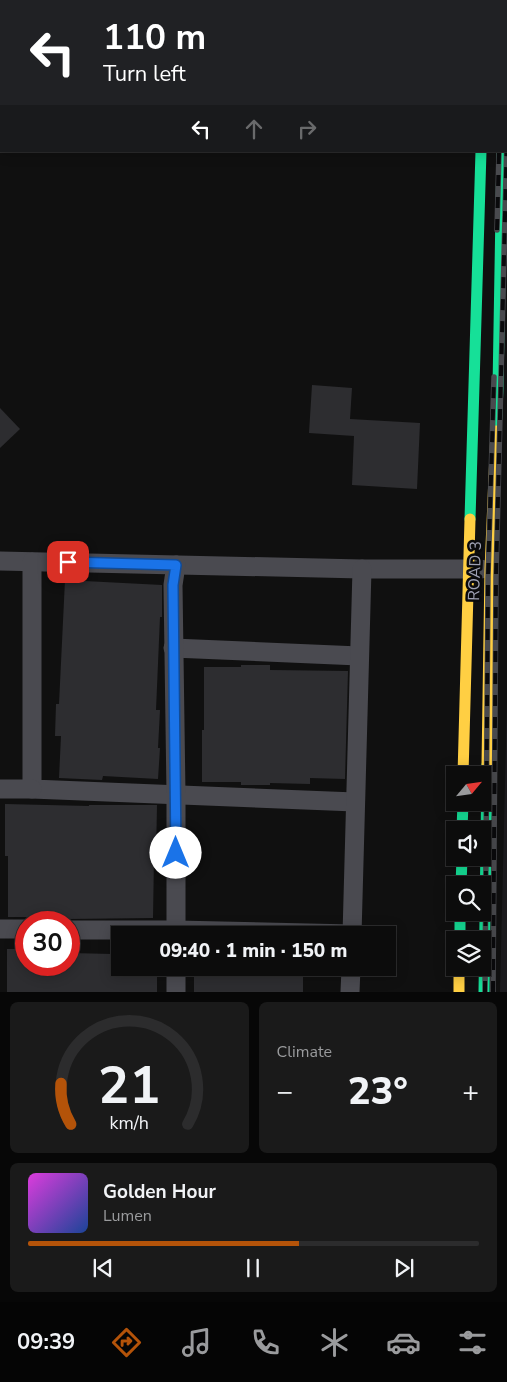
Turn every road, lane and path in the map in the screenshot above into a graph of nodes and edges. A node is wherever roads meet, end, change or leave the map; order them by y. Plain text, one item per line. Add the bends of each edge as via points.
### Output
1 (481, 152) edge
2 (502, 152) edge
3 (474, 386) junction
4 (502, 389) edge
5 (0, 561) edge
6 (32, 562) junction
7 (176, 565) junction
8 (362, 569) junction
9 (468, 569) junction
10 (490, 569) junction
11 (173, 648) junction
12 (359, 656) junction
13 (464, 766) edge
14 (0, 788) edge
15 (32, 789) junction
16 (176, 794) junction
17 (356, 802) junction
18 (176, 926) edge
19 (352, 926) edge
20 (0, 929) edge
21 (15, 929) edge
22 (80, 930) edge
23 (111, 931) edge
24 (176, 976) edge
25 (351, 976) edge
26 (459, 976) edge
27 (176, 992) edge
28 (350, 992) edge
29 (458, 992) edge
30 (484, 992) edge

1 - 3 street, ROAD 3
2 - 4 street, ROAD 3
3 - 4 street
3 - 9 street, ROAD 3
4 - 10 street, ROAD 3
5 - 6 street
6 - 7 street
6 - 15 street
7 - 8 street
7 - 11 street
8 - 9 street
8 - 12 street
9 - 10 street
9 - 13 street, ROAD 3
10 - 30 street, ROAD 3
11 - 12 street
11 - 16 street
12 - 17 street
14 - 15 street
15 - 16 street
16 - 17 street
16 - 18 street
17 - 19 street
20 - 21 street
22 - 23 street
24 - 27 street
25 - 28 street
26 - 29 street

